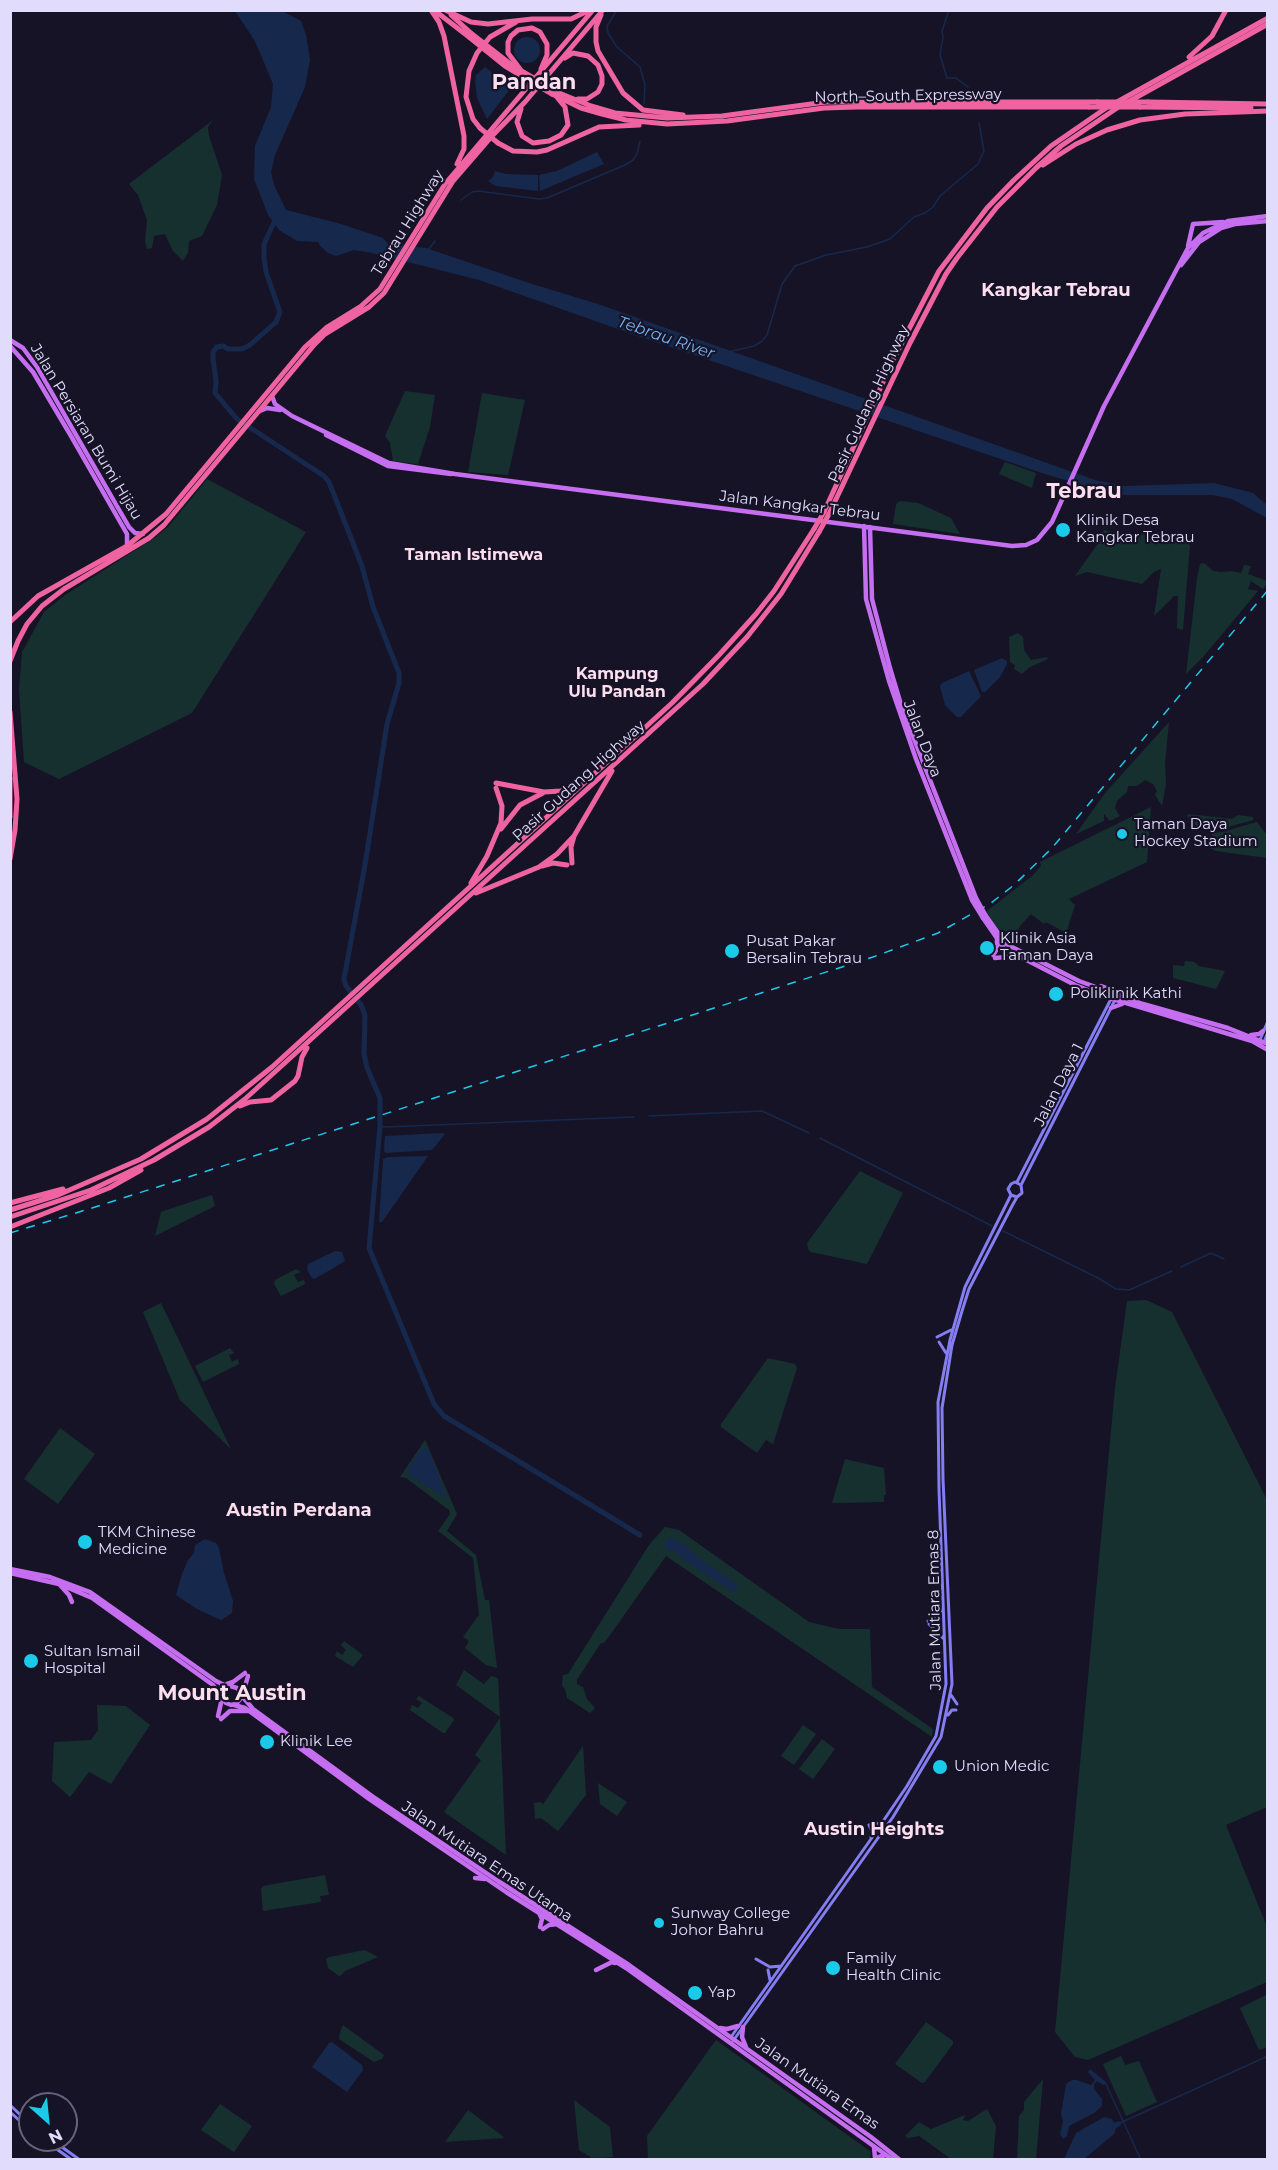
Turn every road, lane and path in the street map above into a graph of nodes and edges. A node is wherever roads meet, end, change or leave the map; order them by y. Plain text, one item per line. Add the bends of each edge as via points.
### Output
1 (433, 10) edge
2 (445, 10) edge
3 (592, 10) edge
4 (603, 10) edge
5 (1226, 10) edge
6 (1268, 18) edge
7 (532, 19) junction
8 (1268, 24) edge
9 (470, 36) junction
10 (561, 61) junction
11 (523, 72) junction
12 (540, 73) junction
13 (1158, 78) junction
14 (555, 94) junction
15 (570, 98) junction
16 (525, 102) junction
17 (1268, 108) edge
18 (702, 117) junction
19 (667, 124) junction
20 (1030, 173) junction
21 (445, 184) junction
22 (1268, 218) edge
23 (1228, 221) junction
24 (413, 239) junction
25 (1188, 248) junction
26 (399, 265) junction
27 (1169, 282) junction
28 (10, 340) edge
29 (10, 346) edge
30 (883, 394) junction
31 (272, 396) junction
32 (260, 411) junction
33 (283, 411) junction
34 (249, 419) junction
35 (238, 432) junction
36 (108, 495) junction
37 (852, 525) junction
38 (867, 527) junction
39 (880, 528) junction
40 (817, 531) junction
41 (143, 534) junction
42 (867, 536) junction
43 (127, 546) junction
44 (866, 582) junction
45 (871, 586) junction
46 (10, 622) edge
47 (10, 661) edge
48 (10, 712) edge
49 (618, 763) junction
50 (10, 778) edge
51 (584, 782) junction
52 (544, 792) junction
53 (10, 817) edge
54 (497, 834) junction
55 (574, 837) junction
56 (10, 859) edge
57 (539, 867) junction
58 (468, 893) junction
59 (974, 899) junction
60 (984, 917) junction
61 (997, 939) junction
62 (1005, 945) junction
63 (1011, 950) junction
64 (1019, 956) junction
65 (1079, 981) junction
66 (1103, 996) junction
67 (1114, 997) junction
68 (349, 1001) junction
69 (1125, 1003) junction
70 (1143, 1004) junction
71 (1109, 1007) junction
72 (1268, 1021) edge
73 (327, 1027) junction
74 (1265, 1032) edge
75 (1248, 1035) junction
76 (1262, 1043) edge
77 (1268, 1050) edge
78 (230, 1111) junction
79 (154, 1160) junction
80 (87, 1182) junction
81 (1017, 1182) junction
82 (1022, 1185) junction
83 (1011, 1195) junction
84 (1017, 1197) junction
85 (10, 1203) edge
86 (10, 1210) edge
87 (10, 1217) edge
88 (10, 1227) edge
89 (952, 1329) junction
90 (937, 1337) dead end
91 (939, 1342) dead end
92 (947, 1355) junction
93 (10, 1569) edge
94 (10, 1573) edge
95 (53, 1582) junction
96 (72, 1602) dead end
97 (943, 1607) junction
98 (945, 1641) junction
99 (214, 1683) junction
100 (228, 1687) junction
101 (950, 1693) junction
102 (242, 1696) junction
103 (223, 1697) junction
104 (957, 1704) dead end
105 (234, 1705) junction
106 (251, 1709) junction
107 (956, 1710) dead end
108 (945, 1718) junction
109 (893, 1817) junction
110 (882, 1823) junction
111 (877, 1830) junction
112 (871, 1839) junction
113 (867, 1853) junction
114 (477, 1866) junction
115 (477, 1876) junction
116 (538, 1912) junction
117 (558, 1924) junction
118 (756, 1959) dead end
119 (781, 1966) junction
120 (626, 1968) junction
121 (596, 1970) dead end
122 (768, 1970) dead end
123 (770, 1981) junction
124 (741, 2027) junction
125 (717, 2028) junction
126 (731, 2040) junction
127 (747, 2049) junction
128 (873, 2142) junction
129 (888, 2153) junction
130 (893, 2160) edge
131 (900, 2160) edge

1 - 9 highway
1 - 21 highway via 444,36 464,141 460,159
2 - 7 highway via 480,23
2 - 9 highway
3 - 7 highway via 574,18
3 - 12 highway, Tebrau Highway
4 - 10 highway, Tebrau Highway
4 - 18 highway via 596,27 598,51 622,93 650,112
5 - 13 highway via 1200,49
6 - 13 highway, Pasir Gudang Highway
7 - 19 highway, bridge via 512,24 488,39 473,60 467,78 466,97 473,119 498,143 513,151 537,152 599,127
8 - 20 highway, Pasir Gudang Highway via 1108,113
9 - 11 highway, bridge
9 - 14 highway, bridge via 512,71
10 - 15 highway via 573,53 588,56 598,65 602,76 594,96 585,100
10 - 16 highway, Tebrau Highway
11 - 12 highway, bridge via 507,49 512,36 527,28 543,35 548,47
11 - 14 highway, bridge
12 - 21 highway, Tebrau Highway
13 - 30 highway, Pasir Gudang Highway via 1091,117 1051,146 987,208 939,271 899,348
14 - 15 highway, North–South Expressway
14 - 16 highway via 565,107 568,125 561,135 541,143 525,139 517,127
14 - 19 highway, North–South Expressway via 602,114
15 - 18 highway, North–South Expressway via 628,116
16 - 24 highway, Tebrau Highway via 453,182
17 - 18 highway, North–South Expressway, bridge via 1148,102 826,102
17 - 19 highway, North–South Expressway, bridge via 857,107
17 - 20 highway via 1140,120 1076,144
20 - 30 highway, Pasir Gudang Highway via 997,207 952,266
21 - 24 highway, Tebrau Highway
22 - 23 main road
22 - 27 main road via 1221,228 1207,236 1191,250
23 - 25 main road via 1203,233
23 - 25 main road via 1193,224
24 - 26 highway, Tebrau Highway
25 - 27 main road
26 - 31 highway, Tebrau Highway via 375,302 325,334
26 - 34 highway, Tebrau Highway via 371,299 310,342
27 - 39 main road, Jalan Kangkar Tebrau via 1104,406 1068,488 1037,540 1012,546
28 - 36 main road, Jalan Persiaran Bumi Hijau via 23,348 37,367
29 - 36 main road, Jalan Persiaran Bumi Hijau via 33,372
30 - 40 highway, Pasir Gudang Highway, bridge
31 - 32 highway, Tebrau Highway
31 - 33 main road, Jalan Kangkar Tebrau
32 - 33 main road, Jalan Kangkar Tebrau
32 - 34 highway, Tebrau Highway
33 - 37 main road, Jalan Kangkar Tebrau via 387,464
34 - 35 highway, Tebrau Highway
35 - 41 highway, Tebrau Highway via 174,506
35 - 47 highway, Tebrau Highway via 182,506 157,531 42,606 27,624
36 - 41 main road, Jalan Persiaran Bumi Hijau via 132,531
36 - 43 main road, Jalan Persiaran Bumi Hijau via 127,534
37 - 38 main road, Jalan Kangkar Tebrau
37 - 42 main road
38 - 39 main road, Jalan Kangkar Tebrau
38 - 42 main road, Jalan Daya
39 - 42 main road
40 - 49 highway, Pasir Gudang Highway via 781,594 747,637
40 - 51 highway, Pasir Gudang Highway via 739,634 664,710
41 - 43 highway, Tebrau Highway
42 - 44 main road, Jalan Daya
42 - 45 main road, Jalan Daya
43 - 46 highway, Tebrau Highway via 38,596
44 - 45 main road via 868,570
44 - 59 main road, Jalan Daya via 868,609 898,710
45 - 59 main road, Jalan Daya via 902,708
48 - 56 highway via 17,799
49 - 55 highway
49 - 58 highway, Pasir Gudang Highway
50 - 53 highway
51 - 52 highway via 572,789
51 - 58 highway, Pasir Gudang Highway
52 - 54 highway via 520,805
52 - 54 highway via 496,786 502,812
54 - 58 highway
55 - 57 highway
55 - 57 highway via 569,864
57 - 58 highway
58 - 68 highway, Pasir Gudang Highway
59 - 60 main road, Jalan Daya, bridge
60 - 61 main road, Jalan Daya
60 - 62 main road, Jalan Daya
61 - 62 main road, Jalan Daya
61 - 64 main road via 994,956
62 - 63 main road
62 - 63 main road via 1004,953
63 - 64 main road
63 - 65 main road
64 - 66 main road
65 - 67 main road
65 - 70 main road
66 - 67 main road
66 - 71 main road
67 - 69 main road
67 - 70 main road
67 - 71 main road, Jalan Daya 1
68 - 73 highway, Pasir Gudang Highway
68 - 80 highway, Pasir Gudang Highway via 207,1119 141,1159
69 - 71 main road
69 - 76 main road
70 - 75 main road
71 - 81 main road, Jalan Daya 1
71 - 82 main road, Jalan Daya 1
72 - 74 main road
73 - 78 highway, Pasir Gudang Highway
73 - 78 highway via 303,1053 295,1081 271,1100 250,1102
74 - 75 main road
74 - 76 main road
75 - 76 main road
76 - 77 main road
78 - 79 highway, Pasir Gudang Highway
79 - 87 highway, Pasir Gudang Highway via 91,1190
79 - 88 highway via 109,1188
80 - 85 highway
80 - 86 highway, Pasir Gudang Highway
81 - 82 main road
81 - 83 main road via 1010,1185
82 - 84 main road via 1022,1193
83 - 84 main road
83 - 89 main road, Jalan Mutiara Emas 8 via 965,1287
84 - 101 main road, Jalan Mutiara Emas 8 via 962,1311 942,1408
89 - 90 main road
89 - 92 main road, Jalan Mutiara Emas 8
91 - 92 main road
92 - 97 main road, Jalan Mutiara Emas 8 via 938,1402
93 - 99 main road via 50,1577 90,1592
94 - 95 main road
95 - 96 main road via 65,1590
95 - 99 main road via 94,1600
97 - 98 main road, Jalan Mutiara Emas 8
97 - 98 main road via 929,1622
98 - 110 main road, Jalan Mutiara Emas 8 via 946,1684 936,1736
99 - 100 main road
99 - 103 main road
99 - 106 main road via 233,1682 246,1675 245,1696
99 - 106 main road via 221,1699 220,1718 230,1711
100 - 102 main road via 237,1688
100 - 103 main road
101 - 104 main road
101 - 108 main road, Jalan Mutiara Emas 8
102 - 105 main road
102 - 106 main road
103 - 105 main road via 226,1703
105 - 106 main road, Jalan Mutiara Emas Utama
106 - 114 main road, Jalan Mutiara Emas Utama
106 - 115 main road, Jalan Mutiara Emas Utama
107 - 108 main road
108 - 109 main road, Jalan Mutiara Emas 8 via 939,1742
109 - 111 main road
109 - 113 main road, Jalan Mutiara Emas 8
110 - 111 main road, Jalan Mutiara Emas 8
110 - 112 main road via 869,1825
111 - 112 main road, Jalan Mutiara Emas 8
111 - 113 main road
112 - 119 main road, Jalan Mutiara Emas 8
113 - 124 main road, Jalan Mutiara Emas 8
114 - 115 main road
114 - 125 main road, Jalan Mutiara Emas Utama
115 - 116 main road, Jalan Mutiara Emas Utama
116 - 117 main road, Jalan Mutiara Emas Utama
116 - 117 main road via 542,1928
117 - 120 main road, Jalan Mutiara Emas Utama
118 - 119 main road via 770,1968
119 - 123 main road, Jalan Mutiara Emas 8
120 - 121 main road via 612,1962
120 - 126 main road, Jalan Mutiara Emas Utama
122 - 123 main road
123 - 124 main road, Jalan Mutiara Emas 8
124 - 125 main road
124 - 126 main road, Jalan Mutiara Emas 8
124 - 127 main road
125 - 126 main road, Jalan Mutiara Emas Utama
126 - 127 main road, Jalan Mutiara Emas
126 - 128 main road, Jalan Mutiara Emas
127 - 128 main road, Jalan Mutiara Emas
128 - 129 main road, Jalan Mutiara Emas
128 - 129 main road
128 - 129 main road via 875,2158
129 - 130 main road
129 - 131 main road

